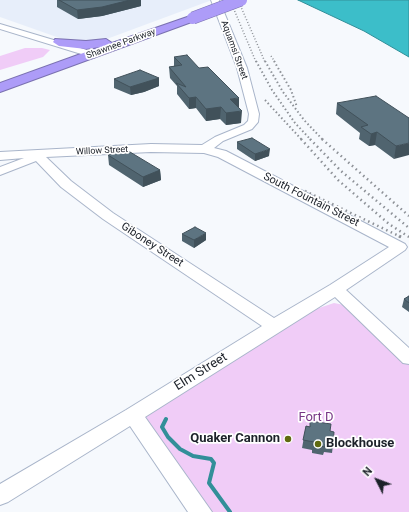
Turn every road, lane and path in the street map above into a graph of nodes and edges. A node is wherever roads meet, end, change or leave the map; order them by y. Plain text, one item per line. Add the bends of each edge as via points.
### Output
1 (215, 0) edge
2 (229, 0) edge
3 (241, 0) edge
4 (190, 17) junction
5 (0, 21) edge
6 (0, 26) edge
7 (114, 42) junction
8 (60, 44) junction
9 (90, 53) junction
10 (60, 61) junction
11 (0, 82) edge
12 (0, 88) edge
13 (205, 149) junction
14 (37, 155) junction
15 (0, 156) edge
16 (0, 171) edge
17 (400, 246) joint
18 (336, 289) junction
19 (274, 326) junction
20 (409, 358) edge
21 (133, 415) junction
22 (0, 495) edge
23 (201, 512) edge

1 - 13 street, Aquamsi Street via 242,68 254,114 253,122 248,127 219,139
2 - 4 highway, Shawnee Parkway
3 - 4 highway, Shawnee Parkway, bridge
4 - 7 highway, Shawnee Parkway
4 - 9 highway, Shawnee Parkway
5 - 8 street
6 - 8 street
7 - 8 highway
7 - 9 highway, Shawnee Parkway
8 - 9 street
8 - 10 highway via 68,51
9 - 10 highway, Shawnee Parkway
9 - 12 highway, Shawnee Parkway
10 - 11 highway, Shawnee Parkway
13 - 14 street, Willow Street via 151,148
13 - 17 street, South Fountain Street via 222,154
14 - 15 street, Willow Street
14 - 16 street
14 - 19 street, Giboney Street via 66,184 108,216
17 - 18 street, Elm Street
18 - 19 street, Elm Street
18 - 20 street
19 - 21 street, Elm Street
21 - 22 street, Elm Street
21 - 23 street

